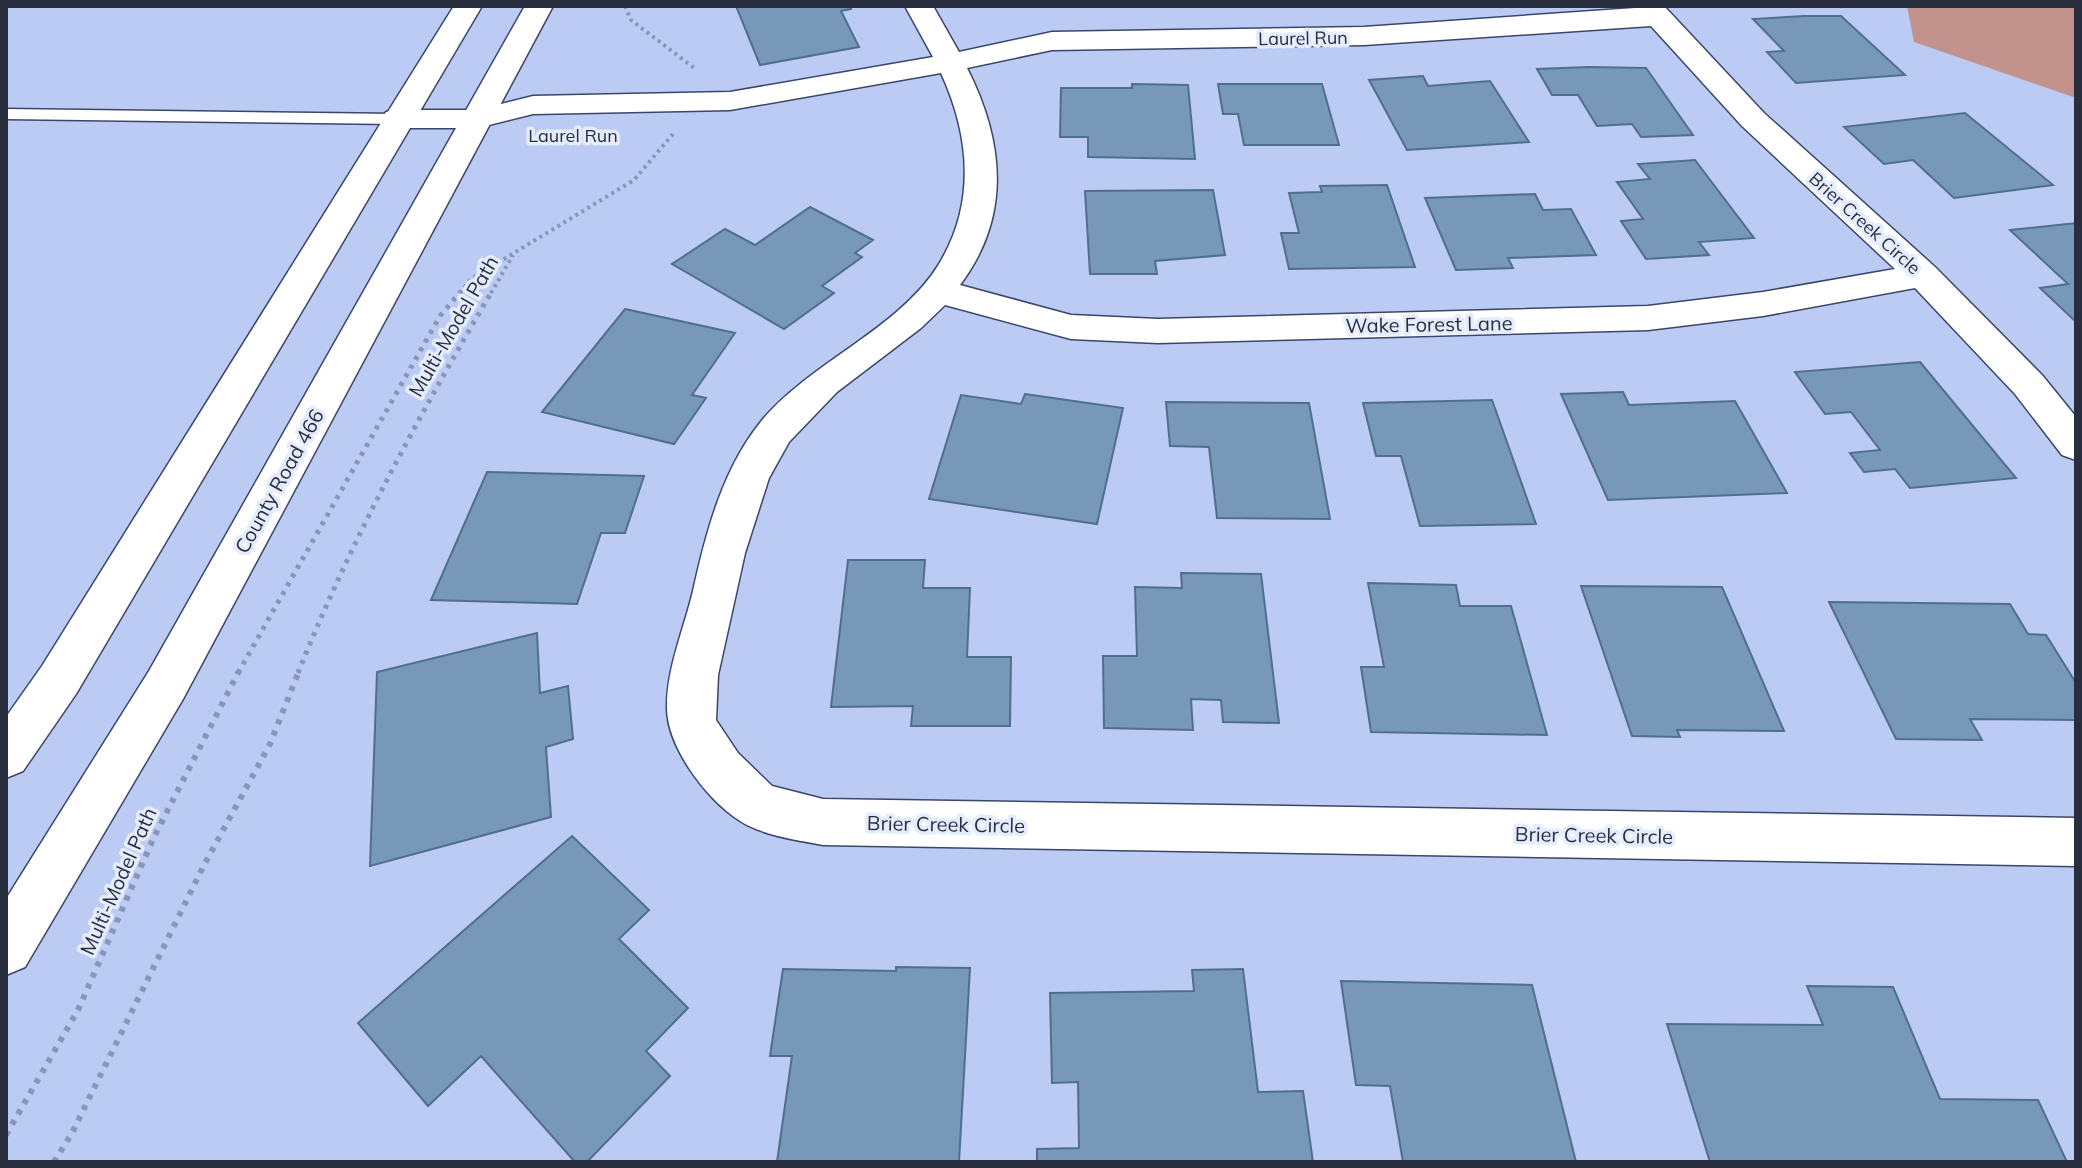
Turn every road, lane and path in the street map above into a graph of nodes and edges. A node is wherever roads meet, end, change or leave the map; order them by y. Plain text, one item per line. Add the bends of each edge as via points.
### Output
1 (468, 6) edge
2 (539, 6) edge
3 (919, 6) edge
4 (1654, 12) edge
5 (950, 63) junction
6 (6, 114) edge
7 (397, 119) junction
8 (477, 119) junction
9 (705, 130) dead end
10 (532, 135) dead end
11 (1923, 275) junction
12 (937, 291) junction
13 (2076, 445) edge
14 (6, 756) edge
15 (2076, 842) edge
16 (6, 948) edge
17 (6, 1135) edge
18 (54, 1162) edge

1 - 7 street
2 - 8 street, County Road 466
3 - 5 street, Brier Creek Circle
4 - 5 street, Laurel Run via 1364,36 1052,41
4 - 11 street, Brier Creek Circle via 1759,127
5 - 8 street, Laurel Run via 730,101 533,105
5 - 9 street, Laurel Run via 826,104
5 - 12 street, Brier Creek Circle via 977,117 985,174 970,237 954,272
6 - 7 lane
7 - 8 street
7 - 14 street via 59,680
8 - 10 street, Laurel Run
8 - 16 street, County Road 466 via 166,685
11 - 12 street, Wake Forest Lane via 1648,318 1143,331 1049,323
11 - 13 street, Brier Creek Circle via 2004,352
12 - 15 street, Brier Creek Circle via 916,314 807,393 748,475 731,525 693,686 692,722 731,781 764,808 823,822
17 - 18 path, Multi-Model Path via 78,1010 154,837 245,659 440,316 471,279 514,254 430,396 326,604 270,744

